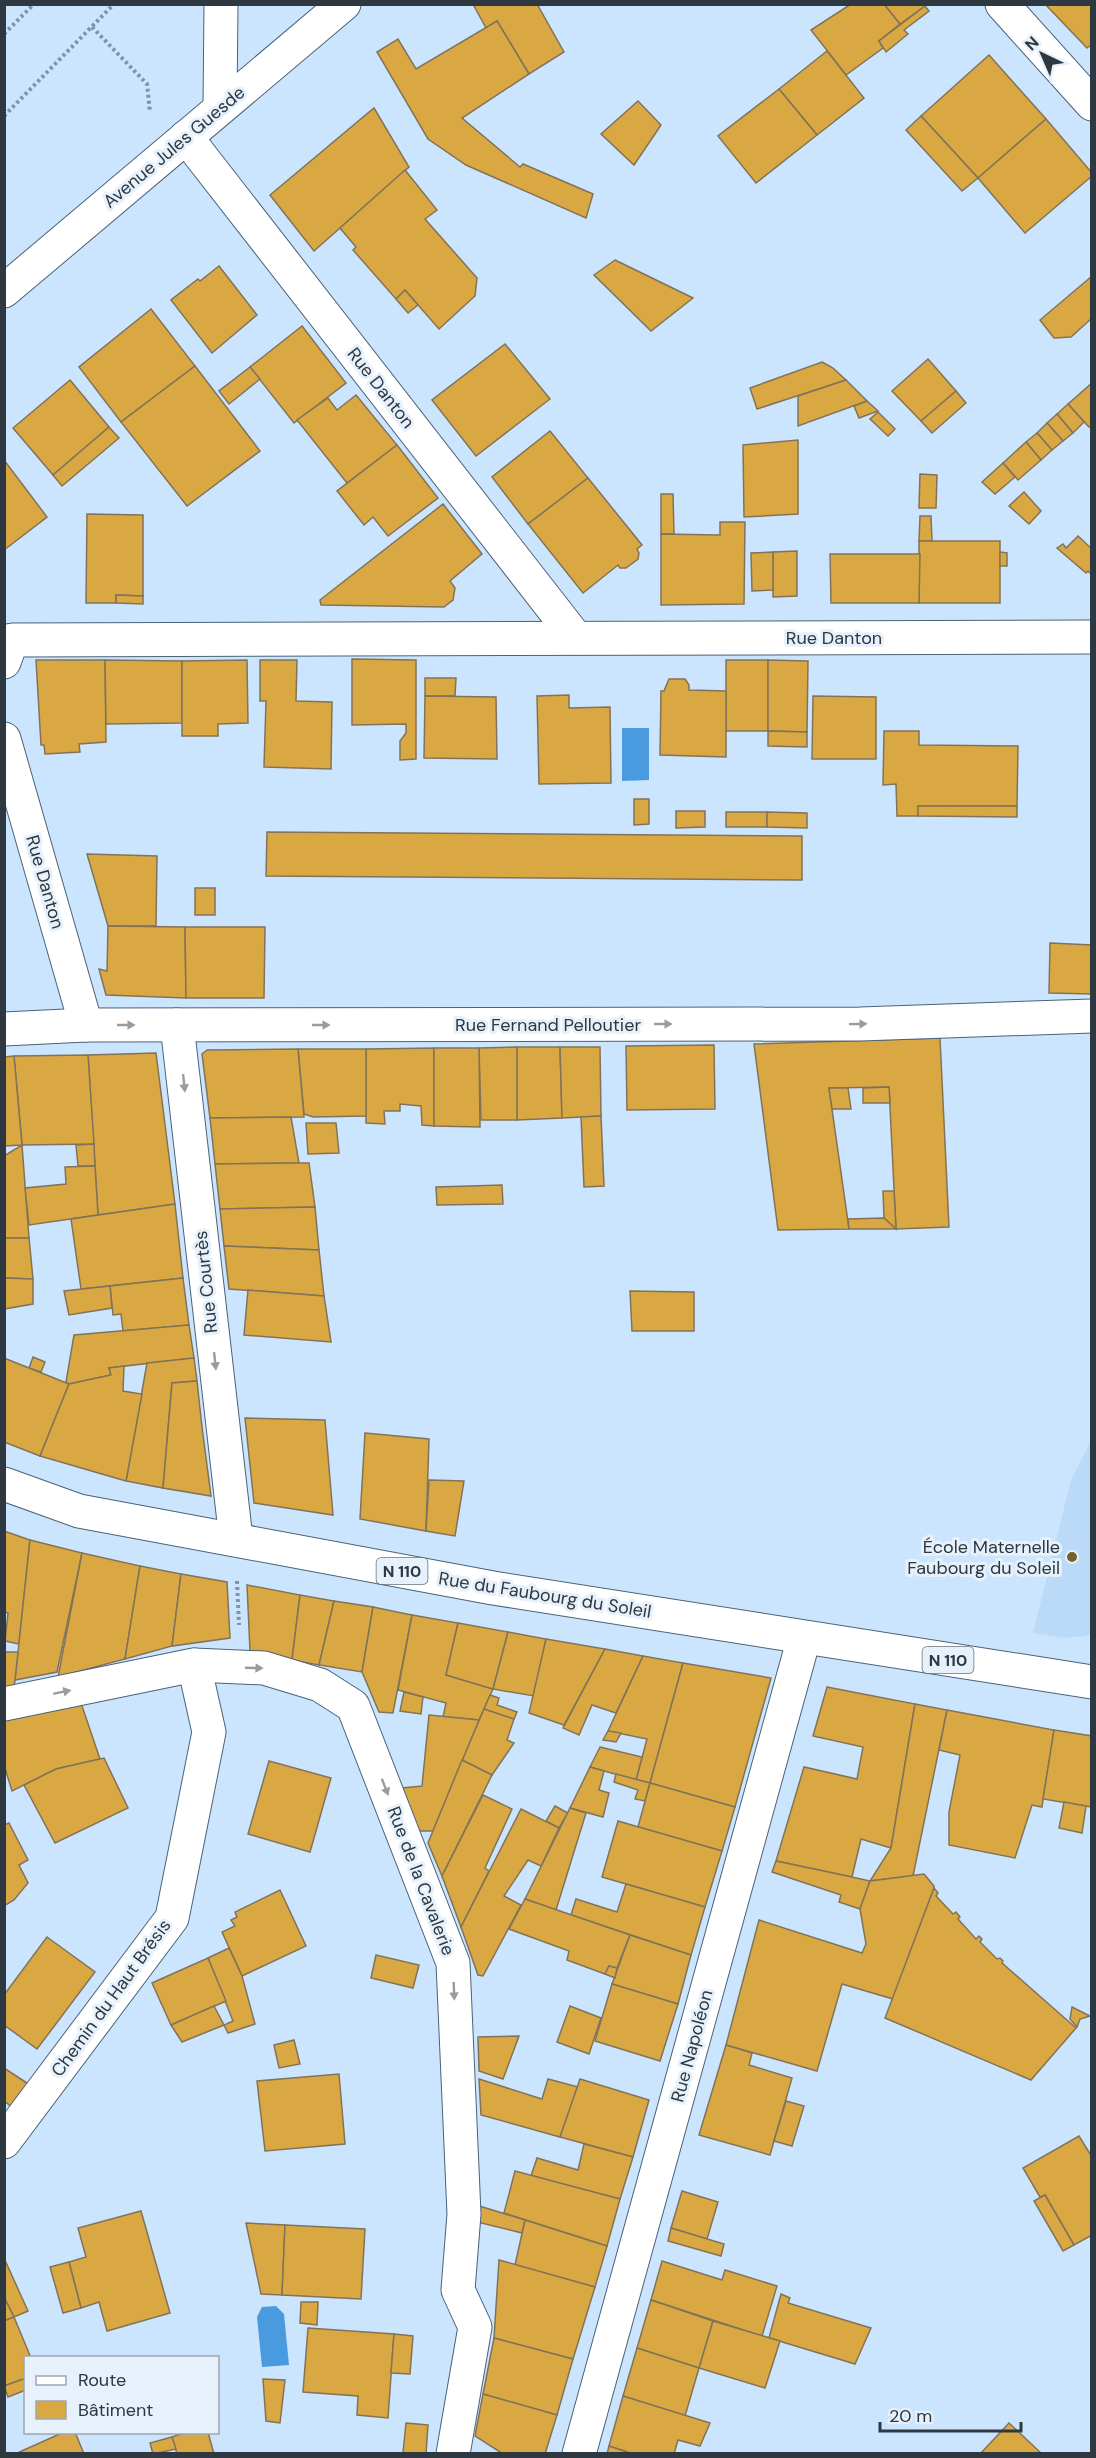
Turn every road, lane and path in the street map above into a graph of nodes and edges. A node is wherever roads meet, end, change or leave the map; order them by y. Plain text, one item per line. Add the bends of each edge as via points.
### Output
1 (34, 4) edge
2 (114, 4) edge
3 (220, 4) edge
4 (344, 4) edge
5 (1002, 4) edge
6 (92, 27) junction
7 (4, 34) edge
8 (147, 84) dead end
9 (1092, 104) edge
10 (220, 108) junction
11 (4, 116) edge
12 (186, 137) junction
13 (4, 291) edge
14 (1092, 637) edge
15 (576, 638) junction
16 (4, 662) edge
17 (4, 739) edge
18 (1092, 1016) edge
19 (86, 1025) junction
20 (177, 1025) junction
21 (4, 1029) edge
22 (4, 1484) edge
23 (236, 1539) junction
24 (804, 1638) junction
25 (194, 1665) junction
26 (241, 1667) junction
27 (1092, 1682) edge
28 (4, 1704) edge
29 (4, 2142) edge
30 (453, 2454) edge
31 (579, 2454) edge

1 - 7 path
2 - 6 path
3 - 10 street
4 - 10 street, Avenue Jules Guesde
5 - 9 street
6 - 8 path
6 - 11 path
10 - 12 street, Avenue Jules Guesde
12 - 13 street, Avenue Jules Guesde
12 - 15 street, Rue Danton
14 - 15 street, Rue Danton
15 - 16 street, Rue Danton via 12,640
17 - 19 street, Rue Danton
20 -> 18 street, Rue Fernand Pelloutier via 860,1024
19 -> 20 street, Rue Fernand Pelloutier
19 - 21 street, Rue Fernand Pelloutier
20 -> 23 street, Rue Courtès
22 - 23 street, Rue du Faubourg du Soleil / N 110 via 79,1511
23 - 24 street, Rue du Faubourg du Soleil / N 110 via 494,1588
23 - 26 path
24 - 27 street, Rue du Faubourg du Soleil / N 110
24 - 31 street, Rue Napoléon
25 - 26 street, Rue de la Cavalerie
28 -> 25 street, Rue de la Cavalerie
25 - 29 street, Chemin du Haut Brésis via 209,1732 172,1918
26 -> 30 street, Rue de la Cavalerie via 264,1668 320,1685 353,1706 453,1963 464,2214 458,2290 475,2327

